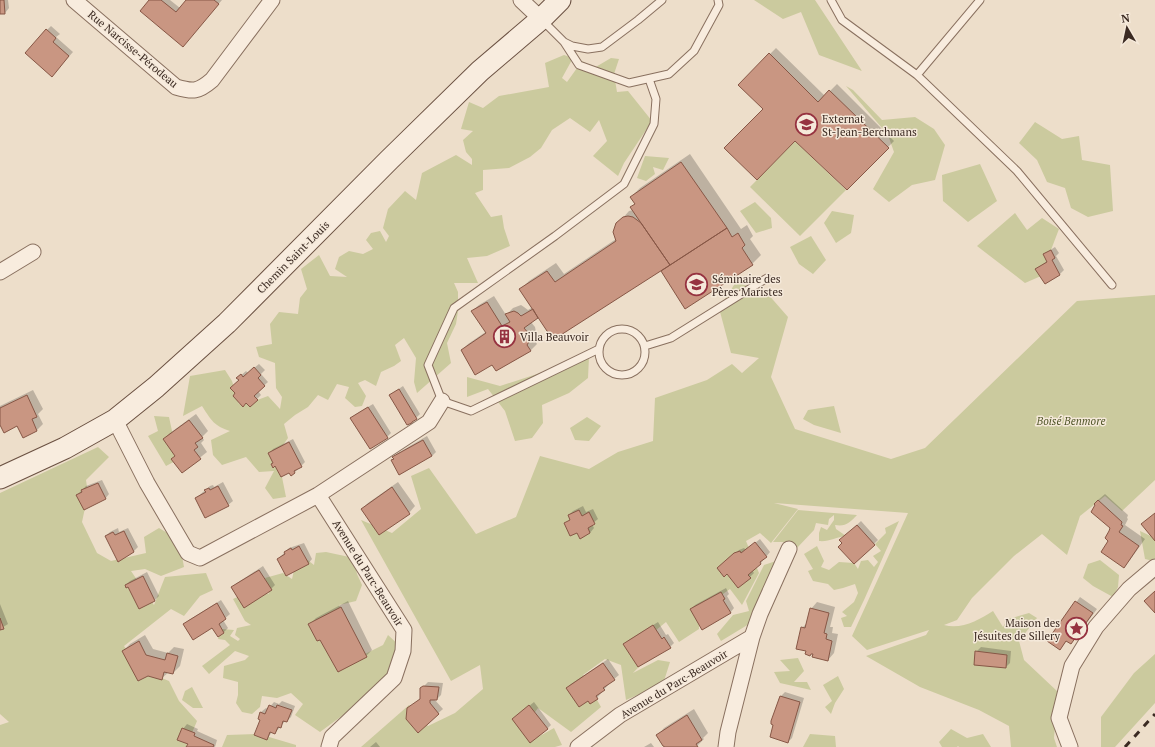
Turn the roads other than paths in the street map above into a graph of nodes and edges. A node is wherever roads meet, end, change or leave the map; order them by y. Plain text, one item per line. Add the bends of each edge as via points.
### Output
1 (74, 0) edge
2 (272, 0) edge
3 (521, 0) edge
4 (560, 0) edge
5 (662, 0) edge
6 (718, 0) edge
7 (831, 0) edge
8 (980, 0) edge
9 (541, 19) junction
10 (564, 42) junction
11 (917, 75) junction
12 (649, 79) junction
13 (34, 252) dead end
14 (0, 272) edge
15 (767, 278) dead end
16 (1112, 285) dead end
17 (645, 346) junction
18 (599, 349) junction
19 (442, 401) junction
20 (115, 420) junction
21 (0, 478) edge
22 (318, 495) junction
23 (789, 549) dead end
24 (1155, 567) edge
25 (752, 637) junction
26 (329, 747) edge
27 (578, 747) edge
28 (726, 747) edge
29 (1070, 747) edge

1 - 2 street, Rue Narcisse-Pérodeau via 176,87 191,92 203,88 212,80
3 - 9 street
4 - 9 street, Chemin Saint-Louis
5 - 10 lane via 602,47 588,49
6 - 12 lane via 719,5 694,51 669,74
7 - 11 lane via 842,20
8 - 11 lane
9 - 10 lane
9 - 20 street, Chemin Saint-Louis via 480,72 389,160 228,323
10 - 12 lane via 579,65 629,83
11 - 16 lane via 1017,171
12 - 19 lane via 656,99 654,124 624,184 454,308 428,365
13 - 14 street
15 - 17 lane via 671,338
17 - 18 lane via 636,333 621,329 606,335
17 - 18 lane via 646,353 640,367 628,375 613,373 607,369 602,363
18 - 19 lane via 471,411
19 - 22 street via 428,422
20 - 21 street, Chemin Saint-Louis via 65,448
20 - 22 street via 188,553 200,558
22 - 26 street, Avenue du Parc-Beauvoir via 404,630 403,651 394,678 332,737
23 - 25 street, Avenue du Parc-Beauvoir
24 - 29 street via 1129,589 1096,627 1072,666 1059,718
25 - 27 street, Avenue du Parc-Beauvoir via 620,715
25 - 28 street, Avenue du Parc-Beauvoir

